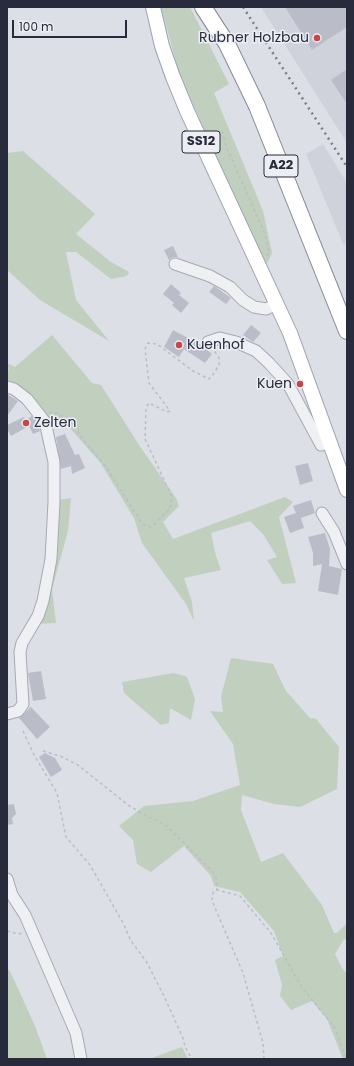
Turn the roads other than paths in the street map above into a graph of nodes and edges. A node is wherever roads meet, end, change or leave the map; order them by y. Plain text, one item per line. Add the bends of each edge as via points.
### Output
1 (153, 7) edge
2 (204, 7) edge
3 (216, 7) edge
4 (175, 264) dead end
5 (347, 301) edge
6 (277, 304) junction
7 (347, 331) edge
8 (208, 342) road end
9 (7, 387) edge
10 (330, 442) junction
11 (347, 490) edge
12 (322, 513) dead end
13 (347, 564) edge
14 (7, 714) edge
15 (7, 879) edge
16 (81, 1059) edge

1 - 6 main road, SS12 via 172,77
2 - 7 highway, A22 via 257,106
3 - 5 highway, A22 via 236,39 267,101
4 - 6 street via 210,276 230,287 254,307 266,309
6 - 10 main road, SS12 via 302,362
8 - 10 street via 220,338 236,342 256,351 270,362 288,384 321,446
9 - 14 street via 27,399 42,415 48,428 54,462 51,559 43,601 20,652 23,704 18,712
10 - 11 main road, SS12
12 - 13 street via 334,532
15 - 16 street via 76,1033

